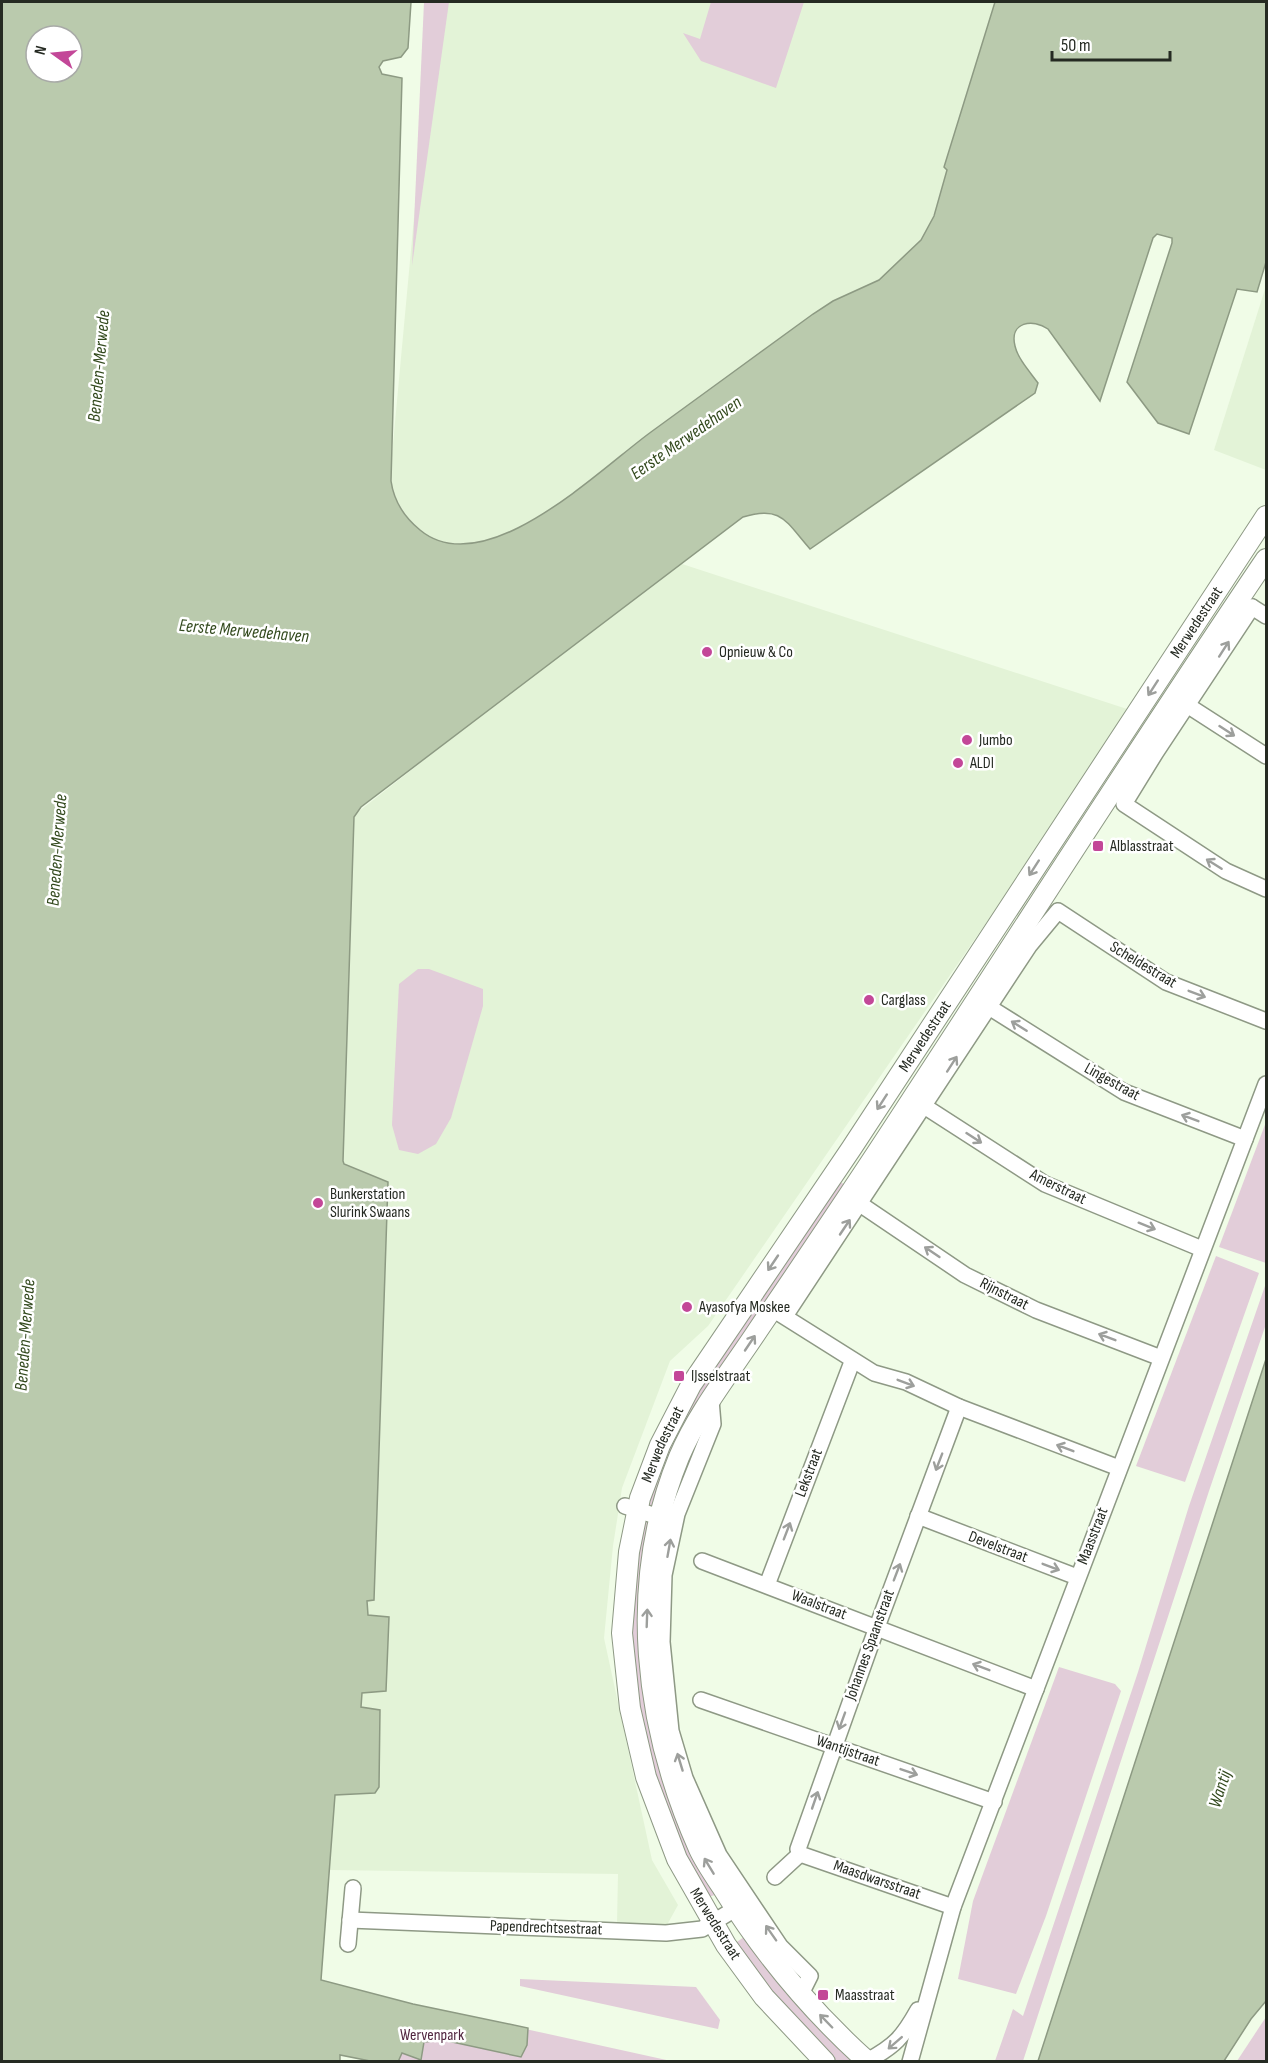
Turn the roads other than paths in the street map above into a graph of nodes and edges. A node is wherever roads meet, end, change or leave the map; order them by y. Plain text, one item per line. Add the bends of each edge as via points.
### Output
1 (1266, 516) edge
2 (1242, 553) junction
3 (1259, 570) edge
4 (1252, 607) junction
5 (1266, 616) edge
6 (1187, 705) junction
7 (1147, 751) junction
8 (1266, 756) edge
9 (1051, 842) junction
10 (1070, 856) junction
11 (1266, 890) edge
12 (1058, 911) joint
13 (1028, 921) junction
14 (1029, 946) junction
15 (989, 1007) junction
16 (1266, 1021) edge
17 (1266, 1084) edge
18 (924, 1106) junction
19 (1245, 1139) junction
20 (842, 1162) junction
21 (862, 1177) junction
22 (860, 1204) junction
23 (1202, 1249) junction
24 (778, 1313) junction
25 (1161, 1358) junction
26 (852, 1362) junction
27 (711, 1400) junction
28 (959, 1407) junction
29 (1119, 1468) junction
30 (632, 1508) junction
31 (918, 1516) junction
32 (659, 1517) junction
33 (702, 1561) dead end
34 (1077, 1577) junction
35 (766, 1585) junction
36 (877, 1627) junction
37 (1036, 1689) junction
38 (702, 1700) dead end
39 (834, 1745) junction
40 (994, 1802) junction
41 (800, 1854) junction
42 (775, 1877) dead end
43 (353, 1888) dead end
44 (953, 1907) junction
45 (735, 1909) junction
46 (350, 1920) junction
47 (713, 1923) junction
48 (348, 1944) dead end
49 (929, 1992) junction
50 (801, 1994) junction
51 (825, 2061) edge
52 (868, 2061) edge
53 (910, 2061) edge

1 - 2 main road, Merwedestraat
2 - 3 street
2 -> 9 main road, Merwedestraat
3 - 4 street
3 - 7 main road, Merwedestraat
4 - 5 street
6 -> 4 street, Merwedestraat
6 - 7 street, Merwedestraat
6 -> 8 street
7 - 10 main road, Merwedestraat
11 -> 7 street, Merwedestraat via 1226,871 1124,804
9 - 10 street
9 -> 20 main road, Merwedestraat
10 - 13 main road, Merwedestraat
12 - 14 street, Merwedestraat
12 -> 16 street, Scheldestraat via 1166,982
13 - 14 street
13 - 21 main road, Merwedestraat
14 - 15 street, Merwedestraat
18 -> 15 street, Merwedestraat
19 -> 15 street, Lingestraat via 1124,1092
17 - 19 street, Maasstraat
18 - 22 street, Merwedestraat
18 -> 23 street, Amerstraat via 1045,1184
19 - 23 street, Maasstraat
20 - 21 street
20 -> 30 main road, Merwedestraat via 691,1385
21 - 24 main road, Merwedestraat
24 -> 22 street, Merwedestraat
25 -> 22 street, Rijnstraat via 1036,1310 965,1275
23 - 25 street, Maasstraat
24 - 26 street
27 -> 24 main road, Merwedestraat
25 - 29 street, Maasstraat
26 -> 28 street
35 -> 26 street, Lekstraat
27 - 32 main road, Merwedestraat via 681,1452
50 -> 27 street, Merwedestraat via 810,1976 780,1946 720,1855 685,1778 671,1731 662,1642 664,1575 677,1514 713,1424
29 -> 28 street
28 -> 31 street, Johannes Spaanstraat
29 - 34 street, Maasstraat
30 - 32 street
30 - 47 main road, Merwedestraat via 622,1633 630,1708 646,1777 677,1859
31 -> 34 street, Develstraat
36 -> 31 street, Johannes Spaanstraat
45 -> 32 main road, Merwedestraat via 700,1852 660,1739 646,1621
33 - 35 street, Waalstraat
34 - 37 street, Maasstraat
35 - 36 street, Waalstraat
37 -> 36 street, Waalstraat
36 -> 39 street, Johannes Spaanstraat
37 - 40 street, Maasstraat
38 - 39 street, Wantijstraat
39 -> 40 street, Wantijstraat
41 -> 39 street, Johannes Spaanstraat via 798,1849
40 - 44 street, Maasstraat
41 - 42 street
41 - 44 street, Maasdwarsstraat
43 - 46 street
44 - 49 street, Maasstraat
45 - 47 street, Papendrechtsestraat
45 - 50 main road, Merwedestraat via 772,1962
46 - 47 street, Papendrechtsestraat via 666,1933 702,1929
46 - 48 street
47 - 51 main road, Merwedestraat via 764,1997
49 -> 52 street, Maasstraat via 904,2035
49 - 53 street, Maasstraat
52 -> 50 main road, Merwedestraat

